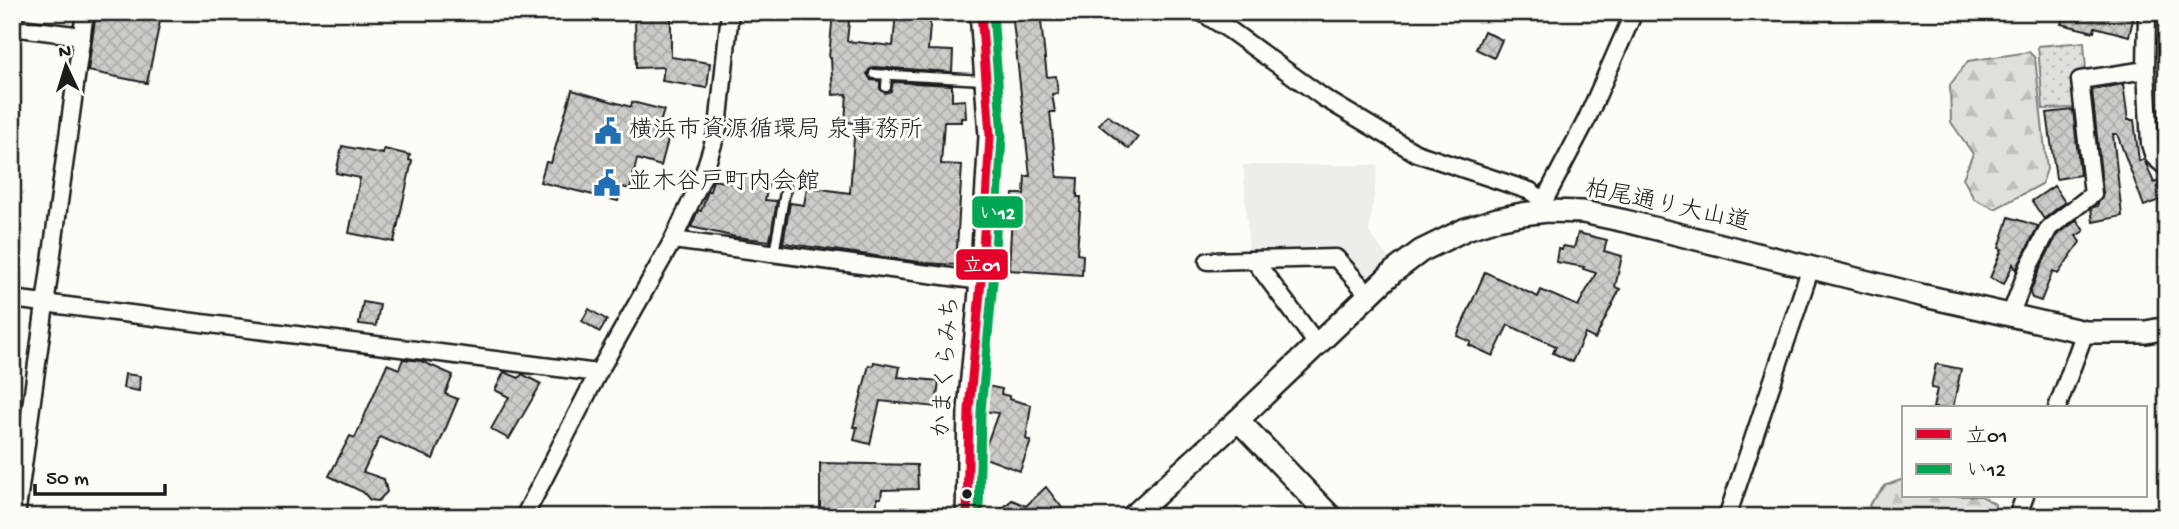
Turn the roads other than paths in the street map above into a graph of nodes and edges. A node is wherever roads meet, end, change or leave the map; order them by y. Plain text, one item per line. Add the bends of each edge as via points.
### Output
1 (85, 12) edge
2 (730, 12) edge
3 (981, 12) edge
4 (1201, 12) edge
5 (1634, 12) edge
6 (2147, 12) edge
7 (12, 27) edge
8 (82, 36) junction
9 (2146, 70) junction
10 (874, 74) dead end
11 (887, 74) junction
12 (986, 81) junction
13 (886, 88) dead end
14 (2167, 168) edge
15 (786, 187) dead end
16 (1545, 206) junction
17 (673, 240) junction
18 (774, 255) junction
19 (1254, 260) junction
20 (1208, 261) dead end
21 (1811, 267) junction
22 (981, 281) junction
23 (1369, 295) junction
24 (12, 299) edge
25 (45, 303) junction
26 (2010, 316) junction
27 (2167, 328) edge
28 (2085, 332) junction
29 (1317, 344) junction
30 (598, 373) junction
31 (2058, 406) edge
32 (1238, 420) junction
33 (2024, 498) edge
34 (16, 517) edge
35 (524, 517) edge
36 (967, 517) edge
37 (1132, 517) edge
38 (1331, 517) edge
39 (1727, 517) edge
40 (2017, 517) edge

1 - 8 street
2 - 17 street via 719,128
3 - 12 street, かまくらみち
4 - 16 street via 1324,98 1416,153 1530,191
5 - 16 street
6 - 9 street
7 - 8 street
8 - 25 street
9 - 14 street via 2150,144 2154,157
9 - 26 street via 2080,80 2093,194 2049,228
10 - 11 lane
11 - 12 lane
11 - 13 lane
12 - 22 street, かまくらみち via 990,136
15 - 18 lane
16 - 21 street, 柏尾通り大山道
16 - 23 street, 柏尾通り大山道 via 1466,229 1421,251
17 - 18 street
17 - 30 street
18 - 22 street
19 - 20 street
19 - 23 street via 1336,258
19 - 29 street
21 - 26 street, 柏尾通り大山道
21 - 39 street
22 - 36 street, かまくらみち via 968,410
23 - 29 street, 柏尾通り大山道
24 - 25 street
25 - 30 street
25 - 34 street
26 - 28 street, 柏尾通り大山道
27 - 28 street, 柏尾通り大山道
28 - 31 street
29 - 32 street, 柏尾通り大山道
30 - 35 street
32 - 37 street, 柏尾通り大山道
32 - 38 street
33 - 40 street

